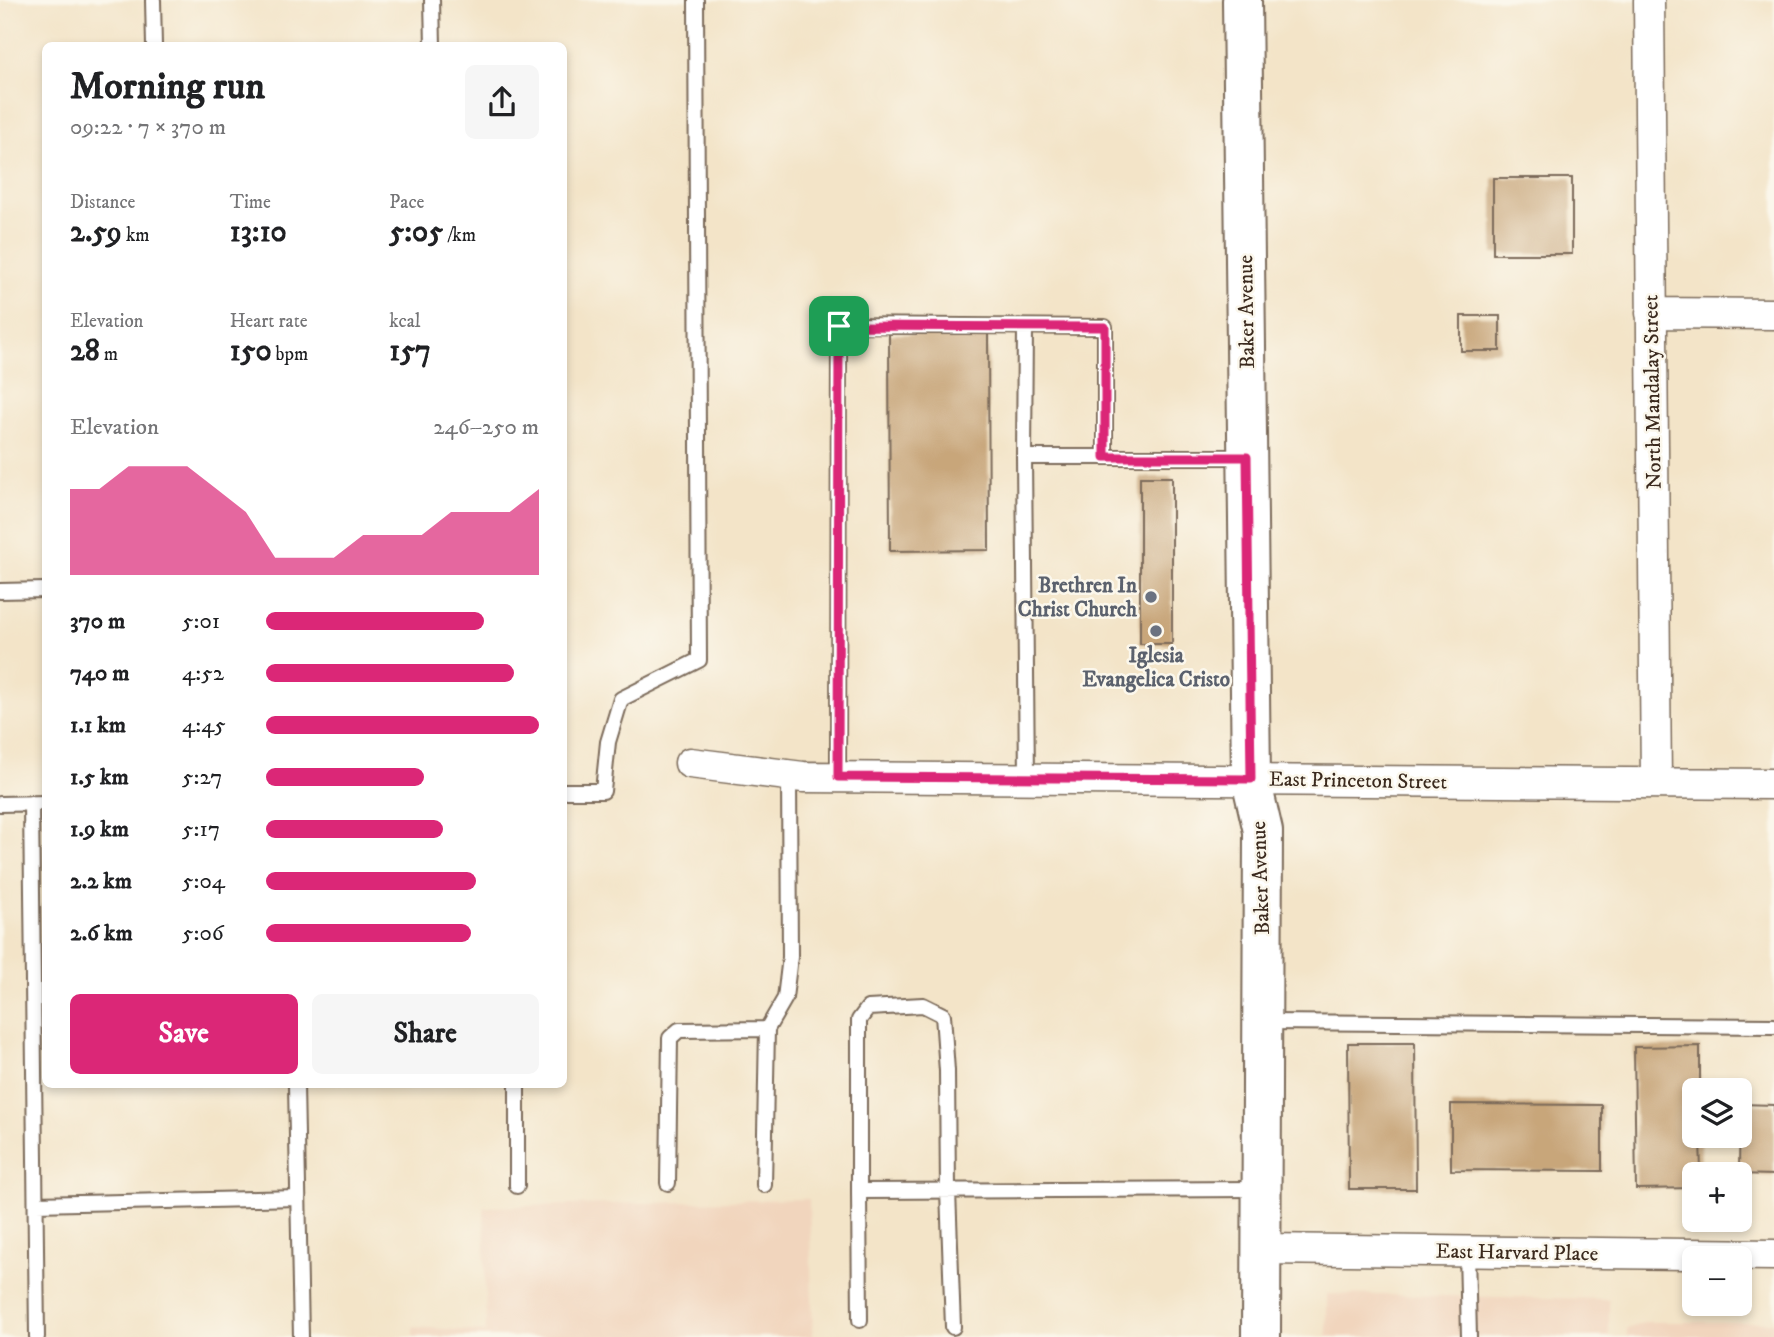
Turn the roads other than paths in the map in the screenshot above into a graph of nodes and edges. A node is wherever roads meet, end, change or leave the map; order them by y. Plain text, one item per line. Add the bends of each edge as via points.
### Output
1 (153, 0) edge
2 (432, 0) edge
3 (696, 0) edge
4 (1242, 0) edge
5 (1649, 0) edge
6 (153, 42) edge
7 (433, 42) edge
8 (1651, 313) junction
9 (1774, 314) edge
10 (1024, 327) junction
11 (1024, 457) junction
12 (1105, 457) junction
13 (1247, 457) junction
14 (42, 590) edge
15 (0, 591) edge
16 (690, 762) dead end
17 (789, 775) junction
18 (838, 777) junction
19 (1027, 778) junction
20 (1251, 779) junction
21 (1656, 783) junction
22 (1774, 784) edge
23 (567, 791) edge
24 (38, 803) edge
25 (0, 804) edge
26 (39, 998) edge
27 (1262, 1023) junction
28 (1774, 1026) edge
29 (767, 1029) junction
30 (296, 1088) edge
31 (517, 1088) edge
32 (668, 1183) dead end
33 (764, 1185) dead end
34 (517, 1186) dead end
35 (1261, 1189) junction
36 (859, 1191) junction
37 (948, 1191) junction
38 (298, 1198) junction
39 (36, 1204) junction
40 (1261, 1249) junction
41 (1467, 1252) junction
42 (1774, 1255) edge
43 (860, 1320) dead end
44 (953, 1327) dead end
45 (37, 1337) edge
46 (301, 1337) edge
47 (1261, 1337) edge
48 (1469, 1337) edge

1 - 6 lane
2 - 7 lane
3 - 23 lane via 699,660 621,699 608,742 603,791
4 - 13 street, Baker Avenue
5 - 8 street, North Mandalay Street
8 - 9 street
8 - 21 street, North Mandalay Street
10 - 11 lane
10 - 12 lane via 1105,327
10 - 18 lane via 839,326
11 - 12 lane
11 - 19 lane
12 - 13 lane
13 - 20 street, Baker Avenue
14 - 15 lane
16 - 17 street, East Princeton Street
17 - 18 street, East Princeton Street
17 - 29 lane via 790,957 785,998
18 - 19 street, East Princeton Street
19 - 20 street, East Princeton Street
20 - 21 street, East Princeton Street
20 - 27 street, Baker Avenue via 1263,831
21 - 22 street, East Princeton Street
24 - 25 lane
24 - 26 lane
26 - 39 lane
27 - 28 lane
27 - 35 street, Baker Avenue
29 - 32 lane via 679,1030 670,1038
29 - 33 lane
30 - 38 lane
31 - 34 lane
35 - 37 lane
35 - 40 street, Baker Avenue
36 - 37 lane
36 - 37 lane via 859,1020 868,1007 923,1006 943,1015
36 - 43 lane
37 - 44 lane
38 - 39 lane
38 - 46 lane
39 - 45 lane
40 - 41 street, East Harvard Place
40 - 47 street, Baker Avenue
41 - 42 street, East Harvard Place
41 - 48 lane

